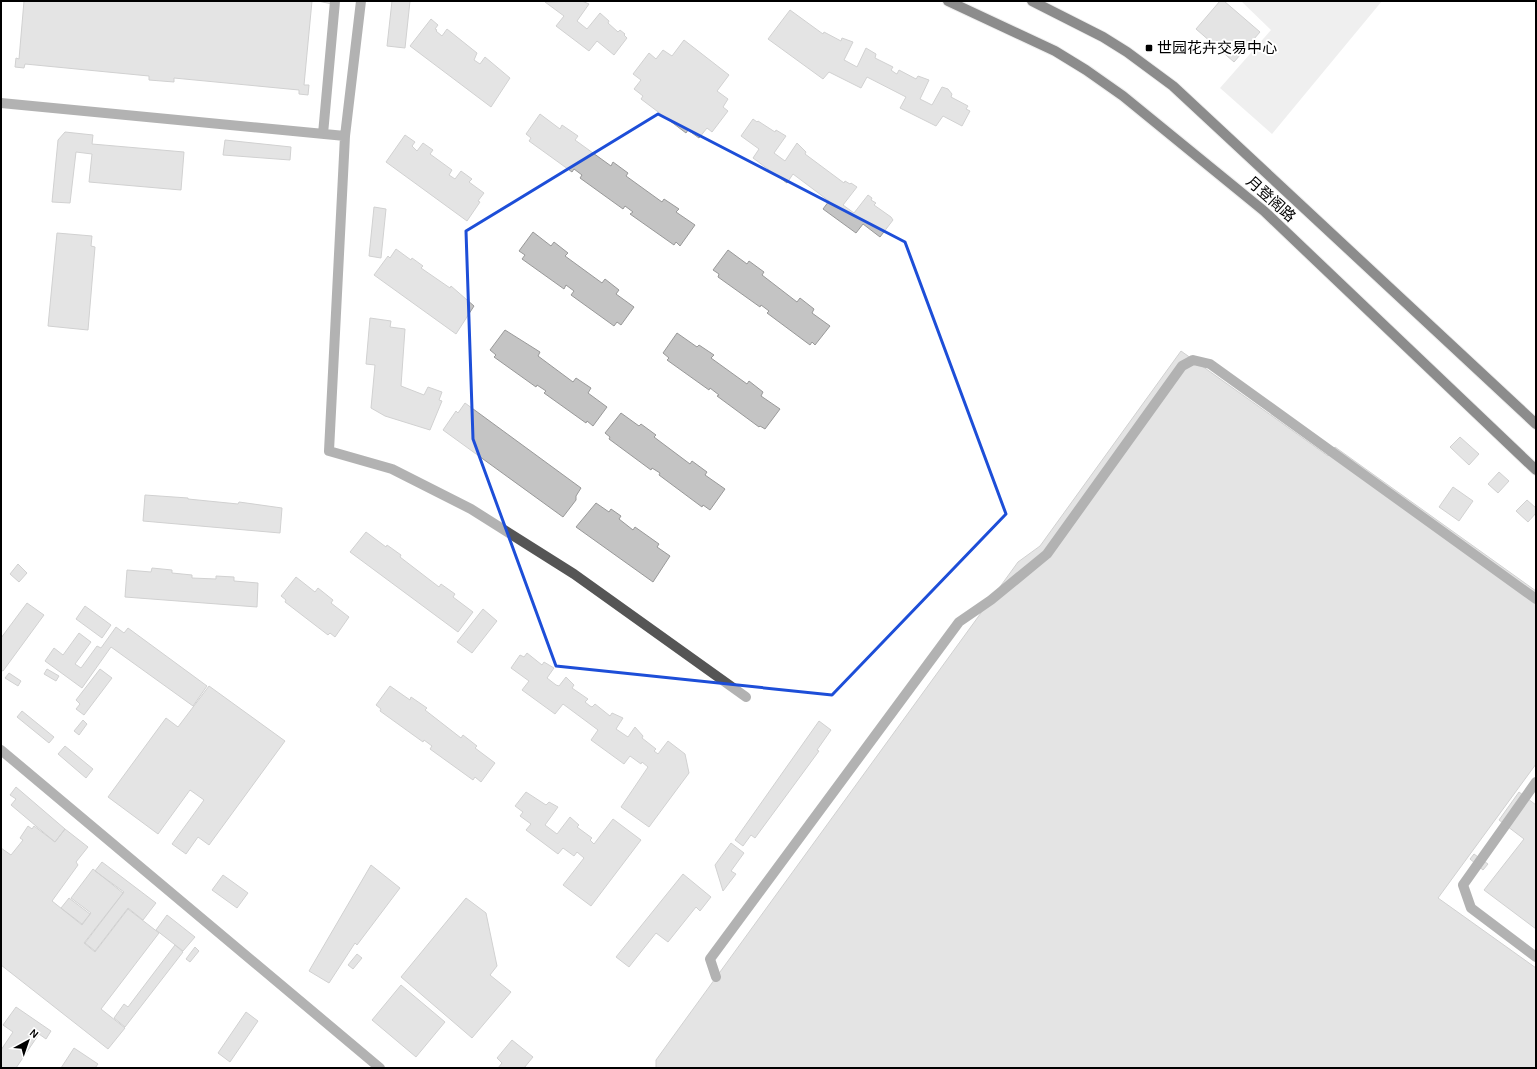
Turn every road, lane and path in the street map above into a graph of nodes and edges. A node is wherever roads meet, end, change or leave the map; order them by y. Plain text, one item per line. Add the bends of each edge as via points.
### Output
1 (335, 1) edge
2 (361, 1) edge
3 (948, 1) edge
4 (1032, 1) edge
5 (1, 103) edge
6 (323, 134) junction
7 (345, 136) junction
8 (1536, 424) edge
9 (1536, 470) edge
10 (1536, 599) edge
11 (746, 697) dead end
12 (1, 750) edge
13 (1536, 782) edge
14 (1536, 957) edge
15 (716, 977) dead end
16 (380, 1068) edge

1 - 6 street
2 - 7 street
3 - 9 main road, 月登阁路 via 1055,51 1123,96 1264,211
4 - 8 main road, 月登阁路 via 1115,44 1173,86
5 - 6 street
6 - 7 street
7 - 11 street via 329,451 392,469 471,509 574,574
10 - 15 street via 1210,364 1193,360 1182,366 1047,554 991,600 958,622 710,959
12 - 16 street
13 - 14 street via 1463,884 1471,908

